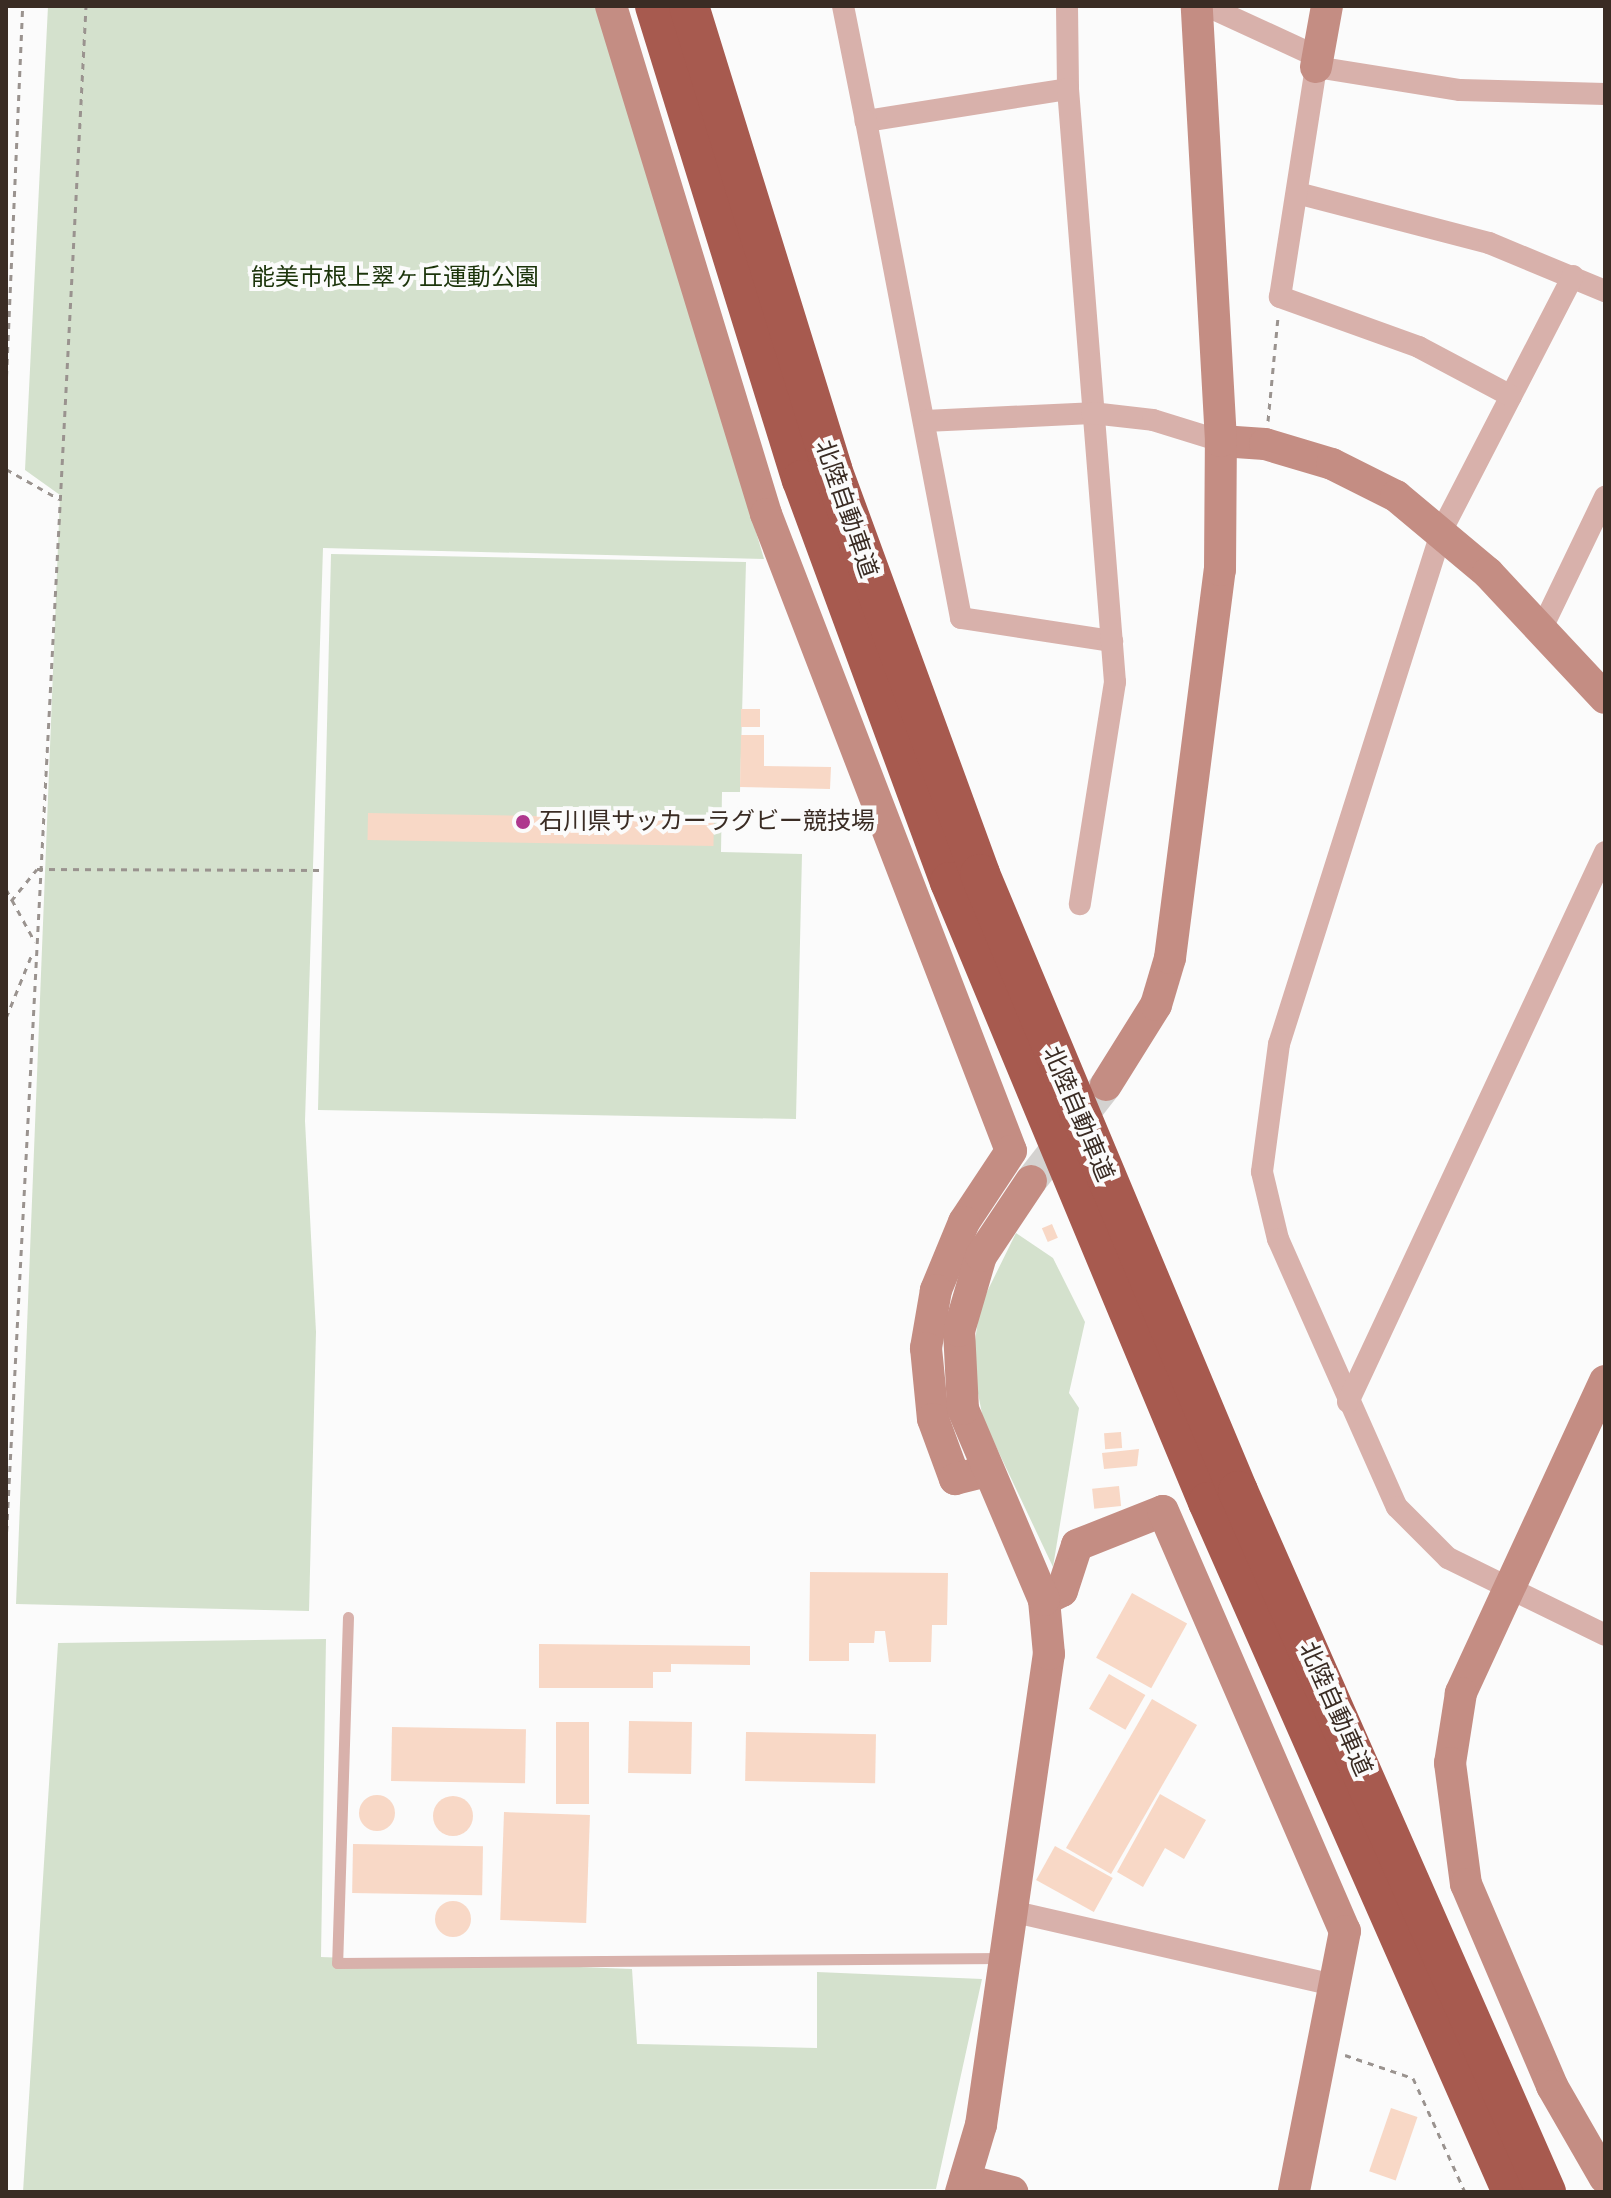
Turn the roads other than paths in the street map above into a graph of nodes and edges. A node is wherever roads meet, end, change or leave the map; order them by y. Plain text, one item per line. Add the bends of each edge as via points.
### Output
1 (611, 6) edge
2 (655, 6) edge
3 (689, 6) edge
4 (843, 6) edge
5 (1067, 6) edge
6 (1197, 6) edge
7 (1207, 6) edge
8 (1327, 6) edge
9 (1317, 62) junction
10 (1068, 89) junction
11 (1605, 94) edge
12 (866, 121) junction
13 (1297, 193) junction
14 (1573, 276) junction
15 (1605, 291) edge
16 (1511, 396) junction
17 (1092, 413) junction
18 (925, 421) junction
19 (1221, 441) junction
20 (1605, 497) edge
21 (1442, 530) junction
22 (1541, 630) junction
23 (1112, 641) junction
24 (1605, 698) edge
25 (1605, 852) edge
26 (1080, 904) dead end
27 (1106, 1085) tunnel mouth
28 (1031, 1181) tunnel mouth
29 (1605, 1381) edge
30 (1348, 1402) junction
31 (984, 1472) junction
32 (1510, 1590) junction
33 (1044, 1600) junction
34 (348, 1617) dead end
35 (1605, 1635) edge
36 (1015, 1912) junction
37 (1008, 1957) junction
38 (1335, 1985) junction
39 (1605, 2178) edge
40 (963, 2186) edge
41 (1012, 2192) edge
42 (1294, 2192) edge
43 (1512, 2192) edge
44 (1546, 2192) edge

1 - 31 street via 766,514 882,831 1011,1151 964,1222 936,1290 926,1348 933,1419 955,1479
2 - 43 highway, 北陸自動車道 via 802,480 955,896 1208,1502
3 - 44 highway, 北陸自動車道 via 832,469 980,874 1232,1477
4 - 12 street
5 - 10 street
6 - 19 street
7 - 9 street
8 - 9 street
9 - 11 street via 1460,90
9 - 13 street
10 - 12 street
10 - 17 street
12 - 18 street
13 - 14 street via 1418,222
13 - 16 street via 1280,297 1419,347
14 - 15 street
14 - 16 street
16 - 21 street
17 - 18 street
17 - 19 street via 1153,420
17 - 23 street
18 - 23 street via 961,618
19 - 21 street via 1265,444 1332,464
19 - 27 street via 1220,570 1181,902 1156,1005
20 - 22 street
21 - 22 street
21 - 30 street via 1265,1110 1262,1172 1278,1239
22 - 24 street
23 - 26 street via 1115,682
25 - 30 street
28 - 31 street via 981,1256 959,1331 963,1409
29 - 32 street
30 - 32 street via 1397,1507 1421,1536
31 - 33 street
32 - 35 street
32 - 39 street via 1461,1693 1451,1811 1466,1884 1552,2086
33 - 36 street via 1047,1702
33 - 38 street via 1062,1591 1077,1545 1163,1511 1345,1931
34 - 37 lane via 337,1963
36 - 37 street
36 - 38 street
37 - 40 street via 981,2125
38 - 42 street
40 - 41 street

